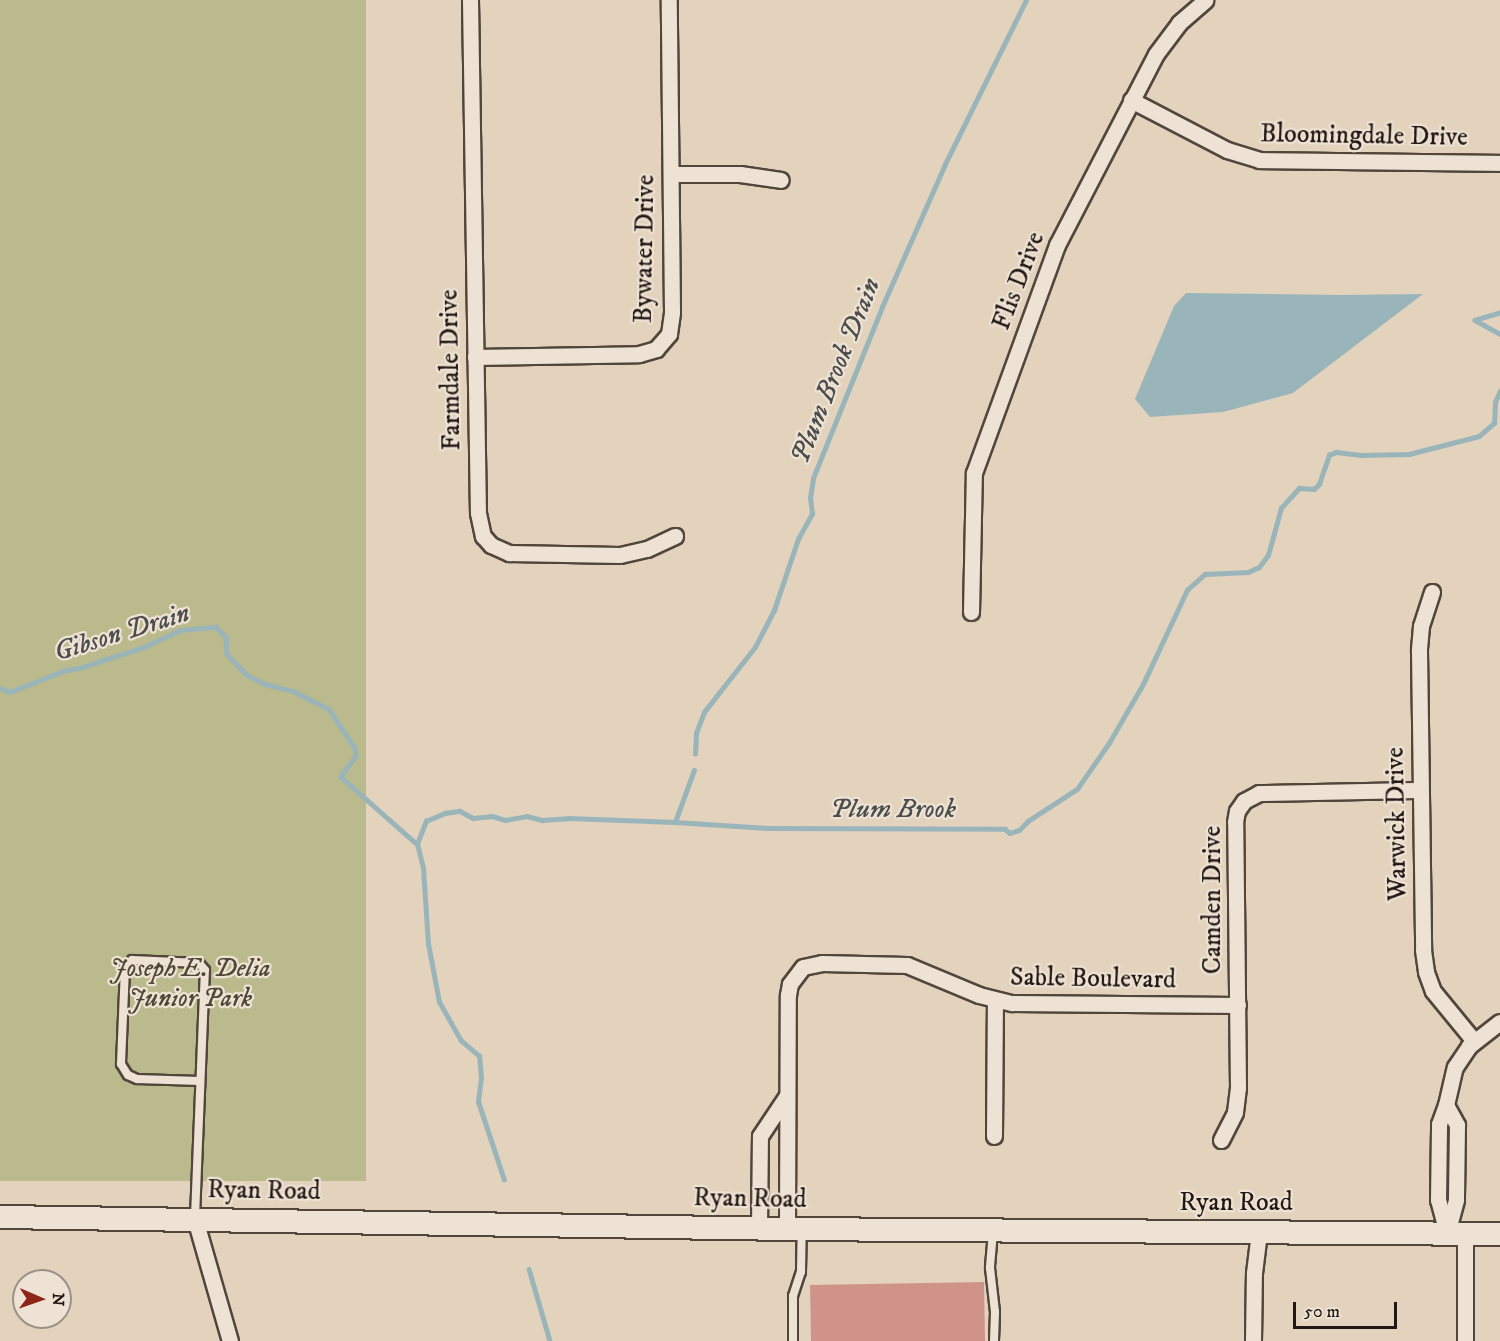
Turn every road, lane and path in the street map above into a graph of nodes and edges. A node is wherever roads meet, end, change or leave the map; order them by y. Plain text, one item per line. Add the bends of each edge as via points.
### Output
1 (470, 0) edge
2 (669, 0) edge
3 (1205, 0) edge
4 (1131, 100) junction
5 (1500, 163) edge
6 (671, 174) junction
7 (781, 180) dead end
8 (475, 357) junction
9 (675, 536) dead end
10 (1432, 592) dead end
11 (971, 612) dead end
12 (1420, 790) junction
13 (995, 1001) junction
14 (1238, 1005) junction
15 (1500, 1022) edge
16 (1474, 1041) junction
17 (200, 1081) junction
18 (786, 1097) junction
19 (994, 1136) dead end
20 (1221, 1140) dead end
21 (0, 1217) edge
22 (195, 1219) junction
23 (759, 1228) junction
24 (795, 1229) junction
25 (994, 1230) junction
26 (1258, 1232) junction
27 (1456, 1233) junction
28 (1500, 1233) edge
29 (230, 1341) edge
30 (793, 1341) edge
31 (994, 1341) edge
32 (1253, 1341) edge
33 (1465, 1341) edge

1 - 8 street, Farmdale Drive
2 - 6 street, Bywater Drive
3 - 4 street, Flis Drive via 1166,37
4 - 5 street, Bloomingdale Drive via 1227,150 1258,160
4 - 11 street, Flis Drive via 1057,245 979,456 972,489
6 - 7 street via 740,174
6 - 8 street, Bywater Drive via 672,324 663,343 639,354
8 - 9 street, Farmdale Drive via 478,513 483,536 490,545 509,553 620,555 647,549
10 - 12 street, Warwick Drive via 1420,626
12 - 14 street, Camden Drive via 1259,793 1244,801 1235,822
12 - 16 street, Warwick Drive via 1426,972 1433,991
13 - 14 street, Sable Boulevard
13 - 18 street, Sable Boulevard via 906,965 822,963 803,967 790,984 788,994
13 - 19 street
14 - 20 street, Camden Drive via 1237,1099
15 - 16 street
16 - 27 street via 1455,1067 1446,1105 1457,1125
17 - 17 lane via 205,970 199,963 132,960 126,968 121,1064 128,1075 137,1079
17 - 22 lane
18 - 23 street via 760,1136
18 - 24 street, Sable Boulevard
21 - 22 main road, Ryan Road
22 - 23 main road, Ryan Road
22 - 29 street
23 - 24 main road, Ryan Road
24 - 25 main road, Ryan Road
24 - 30 lane via 801,1272 793,1296
25 - 26 main road, Ryan Road
25 - 31 lane via 990,1268
26 - 27 main road, Ryan Road
26 - 32 street
27 - 28 main road, Ryan Road
27 - 33 street

